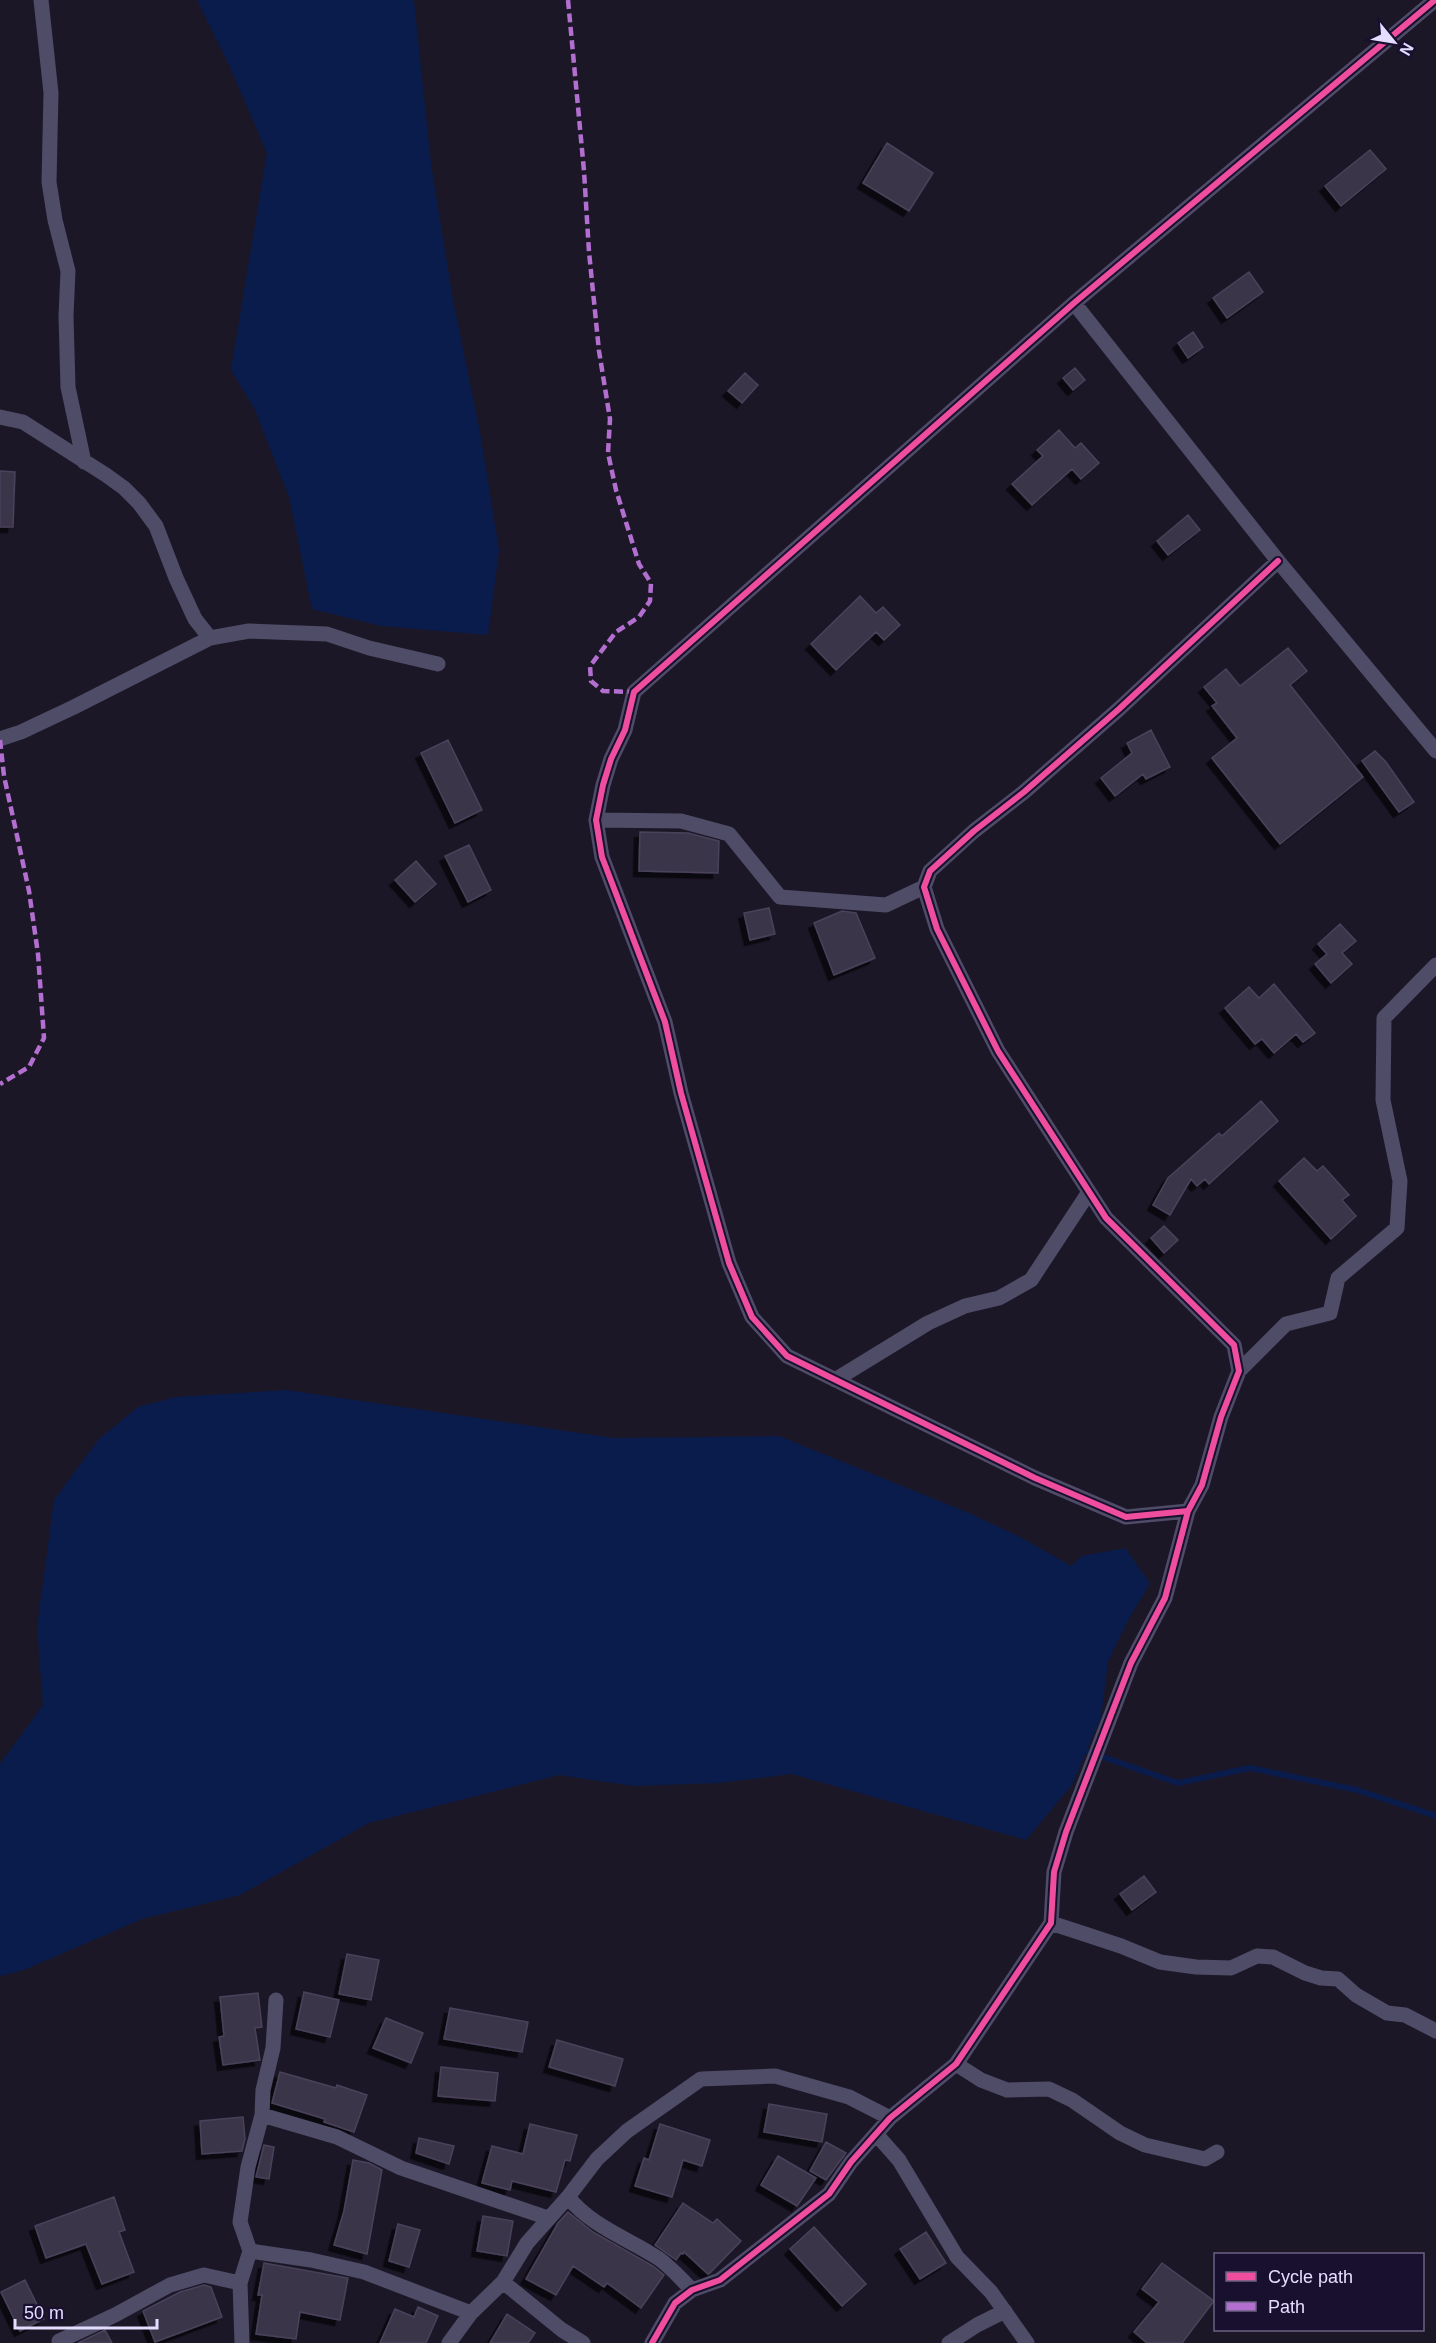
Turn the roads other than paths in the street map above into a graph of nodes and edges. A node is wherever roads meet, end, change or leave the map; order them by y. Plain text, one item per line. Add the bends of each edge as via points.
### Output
1 (41, 0) edge
2 (1435, 0) edge
3 (1074, 303) junction
4 (0, 417) edge
5 (84, 462) junction
6 (1278, 561) junction
7 (210, 638) junction
8 (438, 664) dead end
9 (0, 739) edge
10 (1436, 751) edge
11 (596, 820) junction
12 (924, 887) junction
13 (1436, 965) edge
14 (1089, 1192) junction
15 (1239, 1371) junction
16 (835, 1380) junction
17 (1188, 1510) junction
18 (1051, 1923) junction
19 (276, 2000) dead end
20 (1436, 2031) edge
21 (956, 2064) junction
22 (262, 2115) junction
23 (890, 2118) junction
24 (876, 2134) junction
25 (1217, 2152) dead end
26 (568, 2197) junction
27 (548, 2218) junction
28 (250, 2251) junction
29 (503, 2282) junction
30 (240, 2283) junction
31 (692, 2290) junction
32 (1005, 2311) junction
33 (471, 2313) junction
34 (59, 2341) dead end
35 (243, 2343) edge
36 (449, 2343) edge
37 (583, 2343) edge
38 (652, 2343) edge
39 (949, 2343) edge
40 (1028, 2343) edge

1 - 5 street via 51,93 49,182 68,272 68,387
2 - 3 street
3 - 6 street
3 - 11 street via 634,692 625,730 603,785
4 - 5 street via 23,422
5 - 7 street via 124,488 156,526 192,611
6 - 10 street
6 - 12 street via 1119,709 930,871
7 - 8 street via 249,631 327,634
7 - 9 street via 74,707
11 - 12 street via 681,821 729,834 780,897 886,905
11 - 16 street via 602,857 665,1022 729,1263 752,1317 787,1356
12 - 14 street via 937,929 998,1051
13 - 15 street via 1384,1018 1383,1100 1400,1181 1397,1228 1338,1278 1330,1313 1286,1324
14 - 15 street via 1106,1218 1234,1345
14 - 16 street via 1031,1280 999,1298 965,1306 928,1323
15 - 17 street via 1202,1485
16 - 17 street via 1035,1478 1126,1517
17 - 18 street via 1165,1598 1131,1663 1066,1832 1054,1872
18 - 20 street via 1160,1962 1231,1968 1257,1956 1273,1957 1305,1973 1338,1979 1387,2013 1405,2015
18 - 21 street
19 - 22 street
21 - 23 street
21 - 25 street via 1007,2090 1049,2090 1145,2145 1205,2159
22 - 27 street via 337,2137 401,2168
22 - 28 street via 248,2167 240,2222
23 - 24 street
23 - 26 street via 849,2097 775,2076 701,2079 619,2138
24 - 31 street via 829,2194 720,2280
24 - 32 street via 899,2160 957,2257
26 - 27 street
26 - 31 street via 579,2210 660,2259
27 - 29 street
28 - 30 street
28 - 33 street via 364,2272
29 - 33 street
29 - 37 street
30 - 34 street via 204,2276 170,2285
30 - 35 street
31 - 38 street via 675,2303
32 - 39 street
32 - 40 street
33 - 36 street

